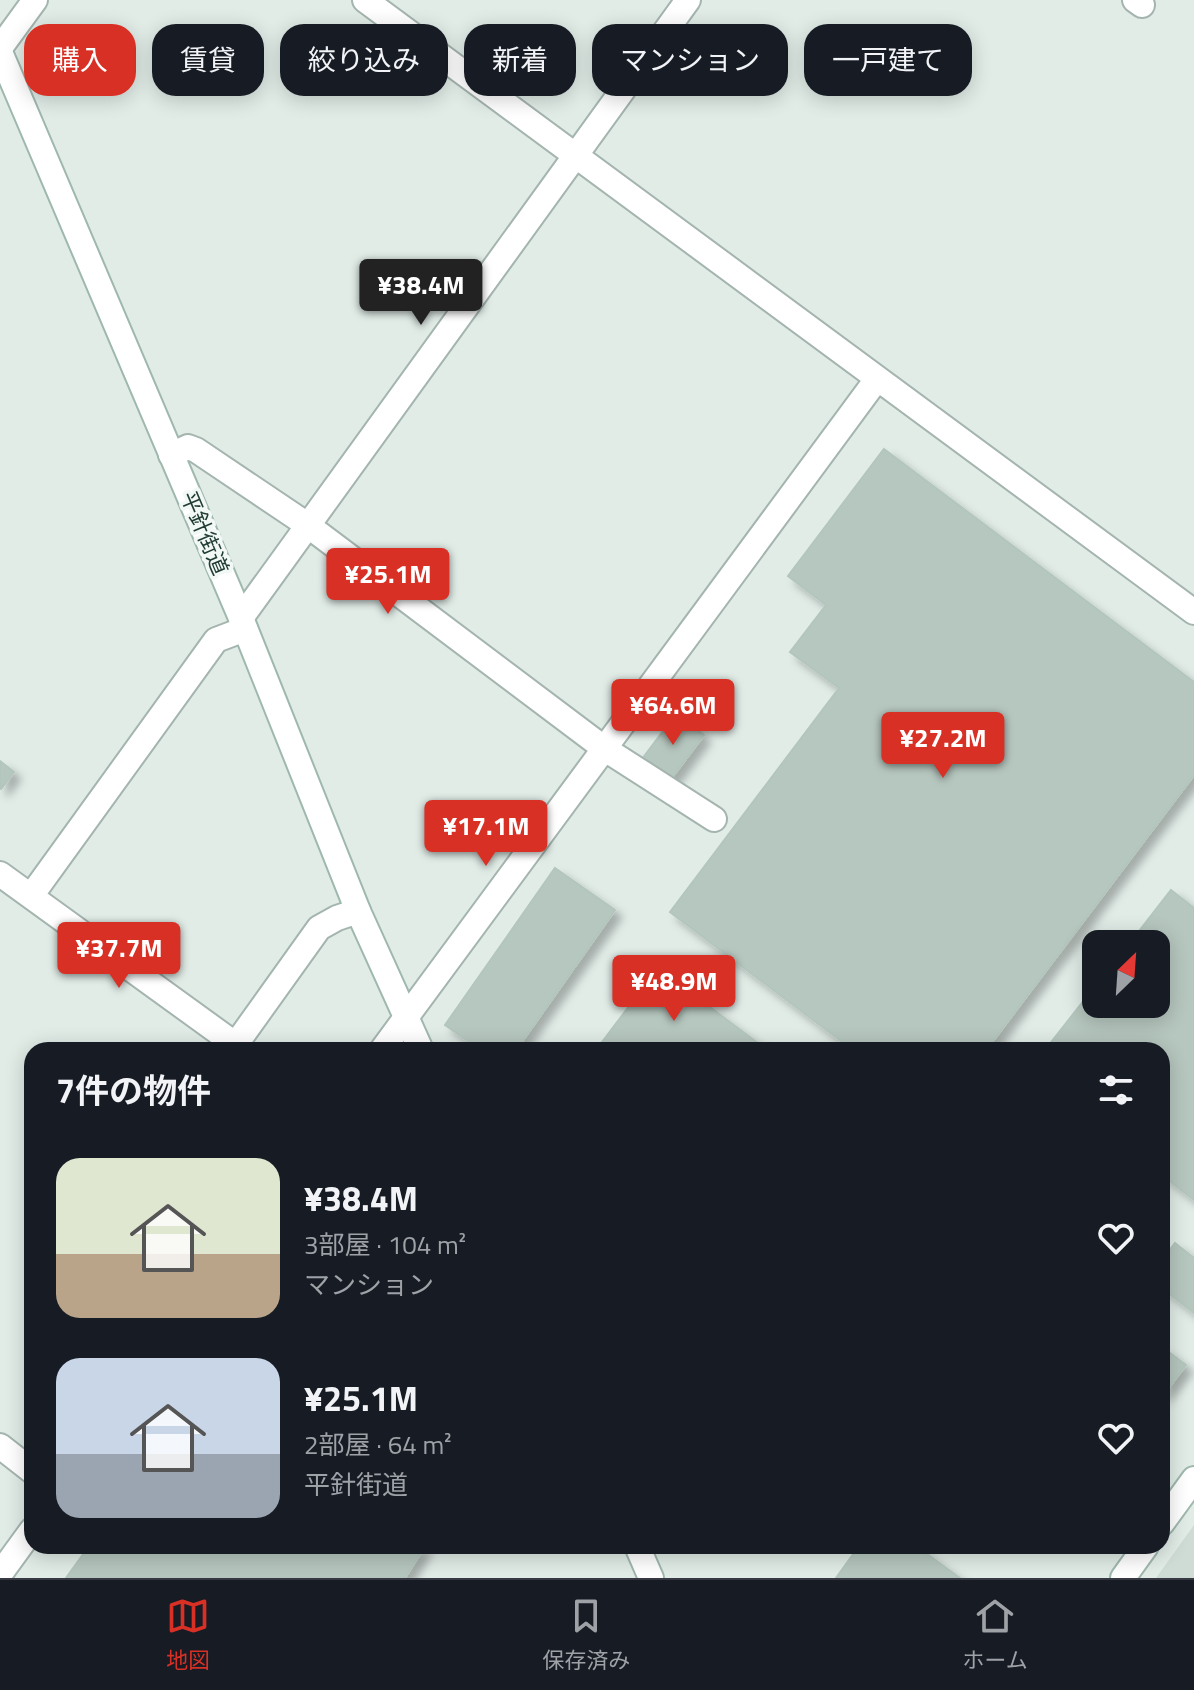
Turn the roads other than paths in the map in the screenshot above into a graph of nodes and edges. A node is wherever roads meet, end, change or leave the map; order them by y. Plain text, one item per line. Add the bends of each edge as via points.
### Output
1 (35, 0) edge
2 (365, 0) edge
3 (688, 0) edge
4 (0, 50) edge
5 (575, 157) junction
6 (877, 379) junction
7 (171, 455) junction
8 (306, 524) junction
9 (1194, 612) edge
10 (243, 623) junction
11 (605, 749) junction
12 (714, 819) dead end
13 (0, 874) edge
14 (31, 896) junction
15 (358, 911) junction
16 (406, 1016) junction
17 (233, 1042) edge
18 (243, 1042) edge
19 (388, 1042) edge
20 (417, 1042) edge
21 (0, 1446) edge
22 (24, 1465) edge
23 (1194, 1479) edge
24 (1170, 1512) edge
25 (24, 1541) edge
26 (640, 1554) edge
27 (1140, 1554) edge
28 (0, 1574) edge
29 (651, 1578) edge
30 (1123, 1578) edge

1 - 4 street
2 - 5 street
3 - 5 street
4 - 7 street, 平針街道
5 - 6 street
5 - 8 street
6 - 9 street
6 - 11 street
7 - 8 street via 188,447 196,450
7 - 10 street, 平針街道
8 - 10 street
8 - 11 street
10 - 14 street via 216,640
10 - 15 street, 平針街道
11 - 12 street
11 - 16 street
13 - 14 street
14 - 17 street
15 - 16 street, 平針街道
15 - 18 street via 319,928
16 - 19 street
16 - 20 street, 平針街道
21 - 22 street
23 - 24 street
25 - 28 street
26 - 29 street
27 - 30 street

